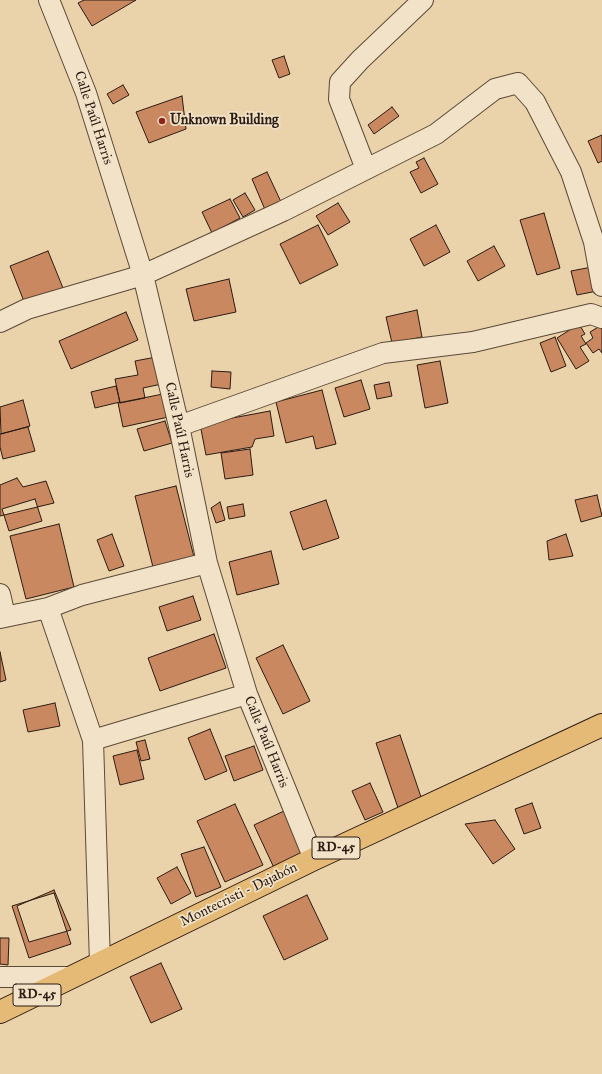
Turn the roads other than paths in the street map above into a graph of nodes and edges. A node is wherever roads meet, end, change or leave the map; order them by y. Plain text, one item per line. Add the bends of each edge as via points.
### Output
1 (49, 0) edge
2 (423, 0) edge
3 (366, 169) junction
4 (143, 275) junction
5 (602, 286) edge
6 (602, 318) edge
7 (0, 322) edge
8 (179, 426) junction
9 (207, 563) junction
10 (0, 594) edge
11 (48, 608) junction
12 (2, 617) edge
13 (247, 694) junction
14 (602, 725) edge
15 (93, 740) junction
16 (314, 858) junction
17 (100, 964) junction
18 (0, 977) edge
19 (73, 977) junction
20 (0, 1012) edge

1 - 4 street, Calle Paúl Harris via 86,93
2 - 3 street via 340,82 339,99
3 - 4 street via 283,211
3 - 5 street via 436,134 495,89 518,83 535,102 570,172 594,242
4 - 7 street via 27,309
4 - 8 street, Calle Paúl Harris
6 - 8 street via 590,314 473,342 383,352
8 - 9 street, Calle Paúl Harris
9 - 11 street via 82,595
9 - 13 street, Calle Paúl Harris
10 - 12 street
11 - 12 street
11 - 15 street
13 - 15 street
13 - 16 street, Calle Paúl Harris
14 - 16 main road, Montecristi - Dajabón / RD-45
15 - 17 street
16 - 17 main road, Montecristi - Dajabón / RD-45
17 - 19 main road, Montecristi - Dajabón / RD-45
18 - 19 street
19 - 20 main road, RD-45

